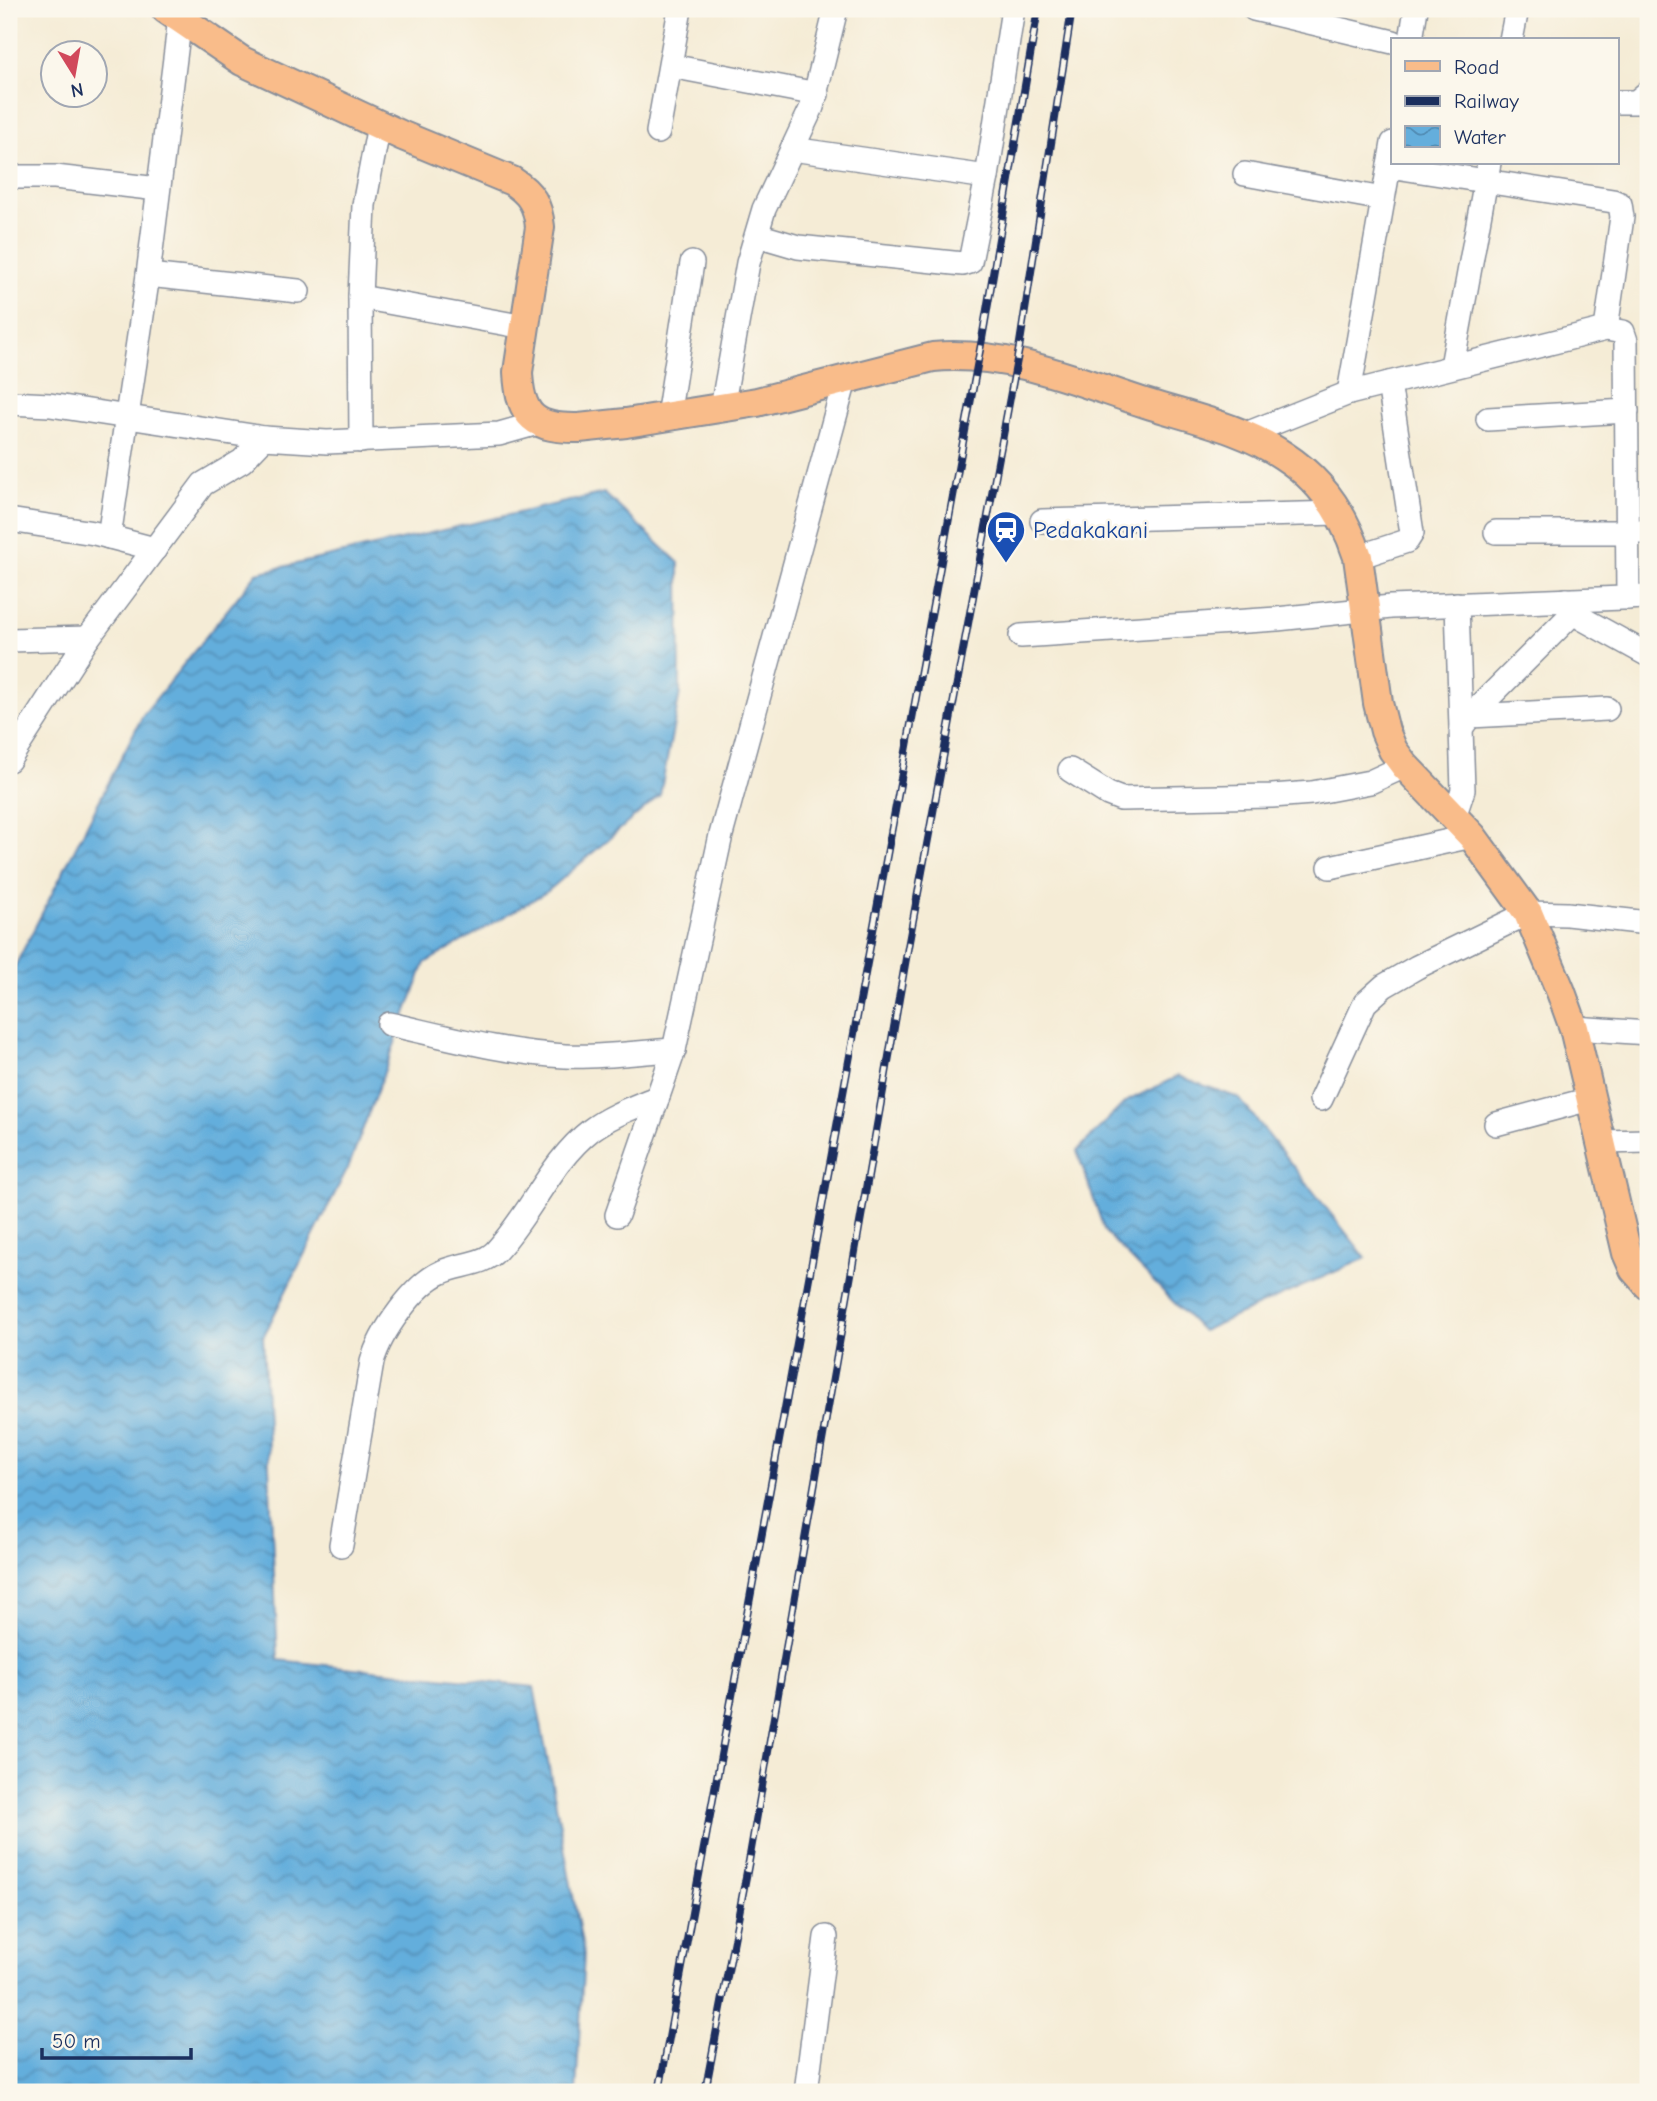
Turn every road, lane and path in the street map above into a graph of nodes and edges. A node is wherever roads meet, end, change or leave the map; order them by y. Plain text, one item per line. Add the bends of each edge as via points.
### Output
1 (680, 9) edge
2 (836, 9) edge
3 (1013, 9) edge
4 (1254, 9) edge
5 (1416, 9) edge
6 (1517, 9) edge
7 (173, 14) edge
8 (1411, 38) edge
9 (1511, 38) edge
10 (1391, 41) edge
11 (670, 66) junction
12 (1648, 92) edge
13 (817, 94) junction
14 (1618, 102) edge
15 (379, 125) junction
16 (658, 132) dead end
17 (792, 149) junction
18 (1391, 154) edge
19 (1389, 166) junction
20 (1487, 172) edge
21 (1245, 174) dead end
22 (9, 177) edge
23 (987, 177) junction
24 (159, 189) junction
25 (1383, 199) junction
26 (757, 235) junction
27 (692, 263) dead end
28 (148, 275) junction
29 (298, 291) dead end
30 (360, 297) junction
31 (525, 327) junction
32 (1606, 329) junction
33 (1452, 366) junction
34 (845, 380) junction
35 (1389, 383) junction
36 (1349, 393) junction
37 (9, 403) edge
38 (722, 408) junction
39 (1627, 411) junction
40 (668, 416) junction
41 (127, 417) junction
42 (1488, 419) dead end
43 (538, 423) junction
44 (1246, 434) junction
45 (264, 438) junction
46 (361, 442) junction
47 (1339, 513) junction
48 (9, 520) edge
49 (1042, 521) dead end
50 (1496, 532) dead end
51 (1638, 532) edge
52 (109, 537) junction
53 (155, 549) junction
54 (1358, 557) junction
55 (1638, 598) edge
56 (1457, 604) junction
57 (1570, 606) junction
58 (1365, 608) junction
59 (1021, 636) dead end
60 (88, 638) junction
61 (9, 640) edge
62 (1648, 655) edge
63 (1606, 709) dead end
64 (1466, 722) junction
65 (9, 760) edge
66 (1405, 766) junction
67 (1070, 770) dead end
68 (1463, 827) junction
69 (1330, 867) dead end
70 (1528, 913) junction
71 (1648, 923) edge
72 (389, 1024) dead end
73 (1574, 1028) junction
74 (1648, 1033) edge
75 (674, 1050) junction
76 (658, 1097) junction
77 (1321, 1099) dead end
78 (1590, 1099) junction
79 (1496, 1124) dead end
80 (1648, 1141) edge
81 (1601, 1142) junction
82 (617, 1215) dead end
83 (1648, 1286) edge
84 (341, 1545) dead end
85 (826, 1937) dead end
86 (806, 2092) edge

1 - 11 street
2 - 13 street
3 - 23 street
4 - 10 street
5 - 8 street
6 - 9 street
7 - 15 main road via 242,61
7 - 24 street
11 - 13 street
11 - 16 street
12 - 14 street via 1636,102
13 - 17 street
15 - 30 street via 364,205
15 - 31 main road via 512,181 533,199 540,227
17 - 23 street
17 - 26 street
18 - 19 street
19 - 20 street
19 - 25 street
20 - 32 street via 1620,204
20 - 33 street
21 - 25 street
22 - 24 street via 55,177
23 - 26 street via 968,264 798,247
24 - 28 street
25 - 36 street
26 - 38 street
27 - 40 street
28 - 29 street
28 - 41 street
30 - 31 street
30 - 46 street
31 - 43 main road via 519,390 528,414
32 - 33 street
32 - 39 street via 1618,329 1625,336
33 - 35 street
34 - 38 main road
34 - 44 main road via 933,357 979,356 1016,363
34 - 75 street via 721,835
35 - 36 street
35 - 54 street via 1412,534 1407,541
36 - 44 street
37 - 41 street
38 - 40 main road
39 - 42 street
39 - 51 street
40 - 43 main road via 579,428
41 - 45 street
41 - 52 street
43 - 46 street via 499,434
44 - 47 main road via 1308,475
45 - 46 street
45 - 53 street via 242,461 203,484
47 - 49 street
47 - 54 main road
48 - 52 street
50 - 51 street
51 - 55 street
52 - 53 street
53 - 60 street
54 - 58 main road
55 - 57 street
56 - 57 street
56 - 58 street
56 - 64 street
57 - 62 street via 1583,619
57 - 64 street
58 - 59 street via 1277,619
58 - 66 main road via 1385,731
60 - 61 street
60 - 65 street
63 - 64 street
64 - 68 street
66 - 67 street via 1370,782 1312,793 1121,799
66 - 68 main road
68 - 69 street
68 - 70 main road
70 - 71 street
70 - 73 main road
70 - 77 street via 1418,967 1373,995 1365,1003
72 - 75 street via 526,1053 568,1056
73 - 74 street
73 - 78 main road
75 - 76 street
76 - 82 street
76 - 84 street via 589,1132 556,1168 497,1250 483,1261 457,1266 427,1280 383,1334 372,1362
78 - 79 street
78 - 81 main road
80 - 81 street
81 - 83 main road via 1627,1252
85 - 86 street

